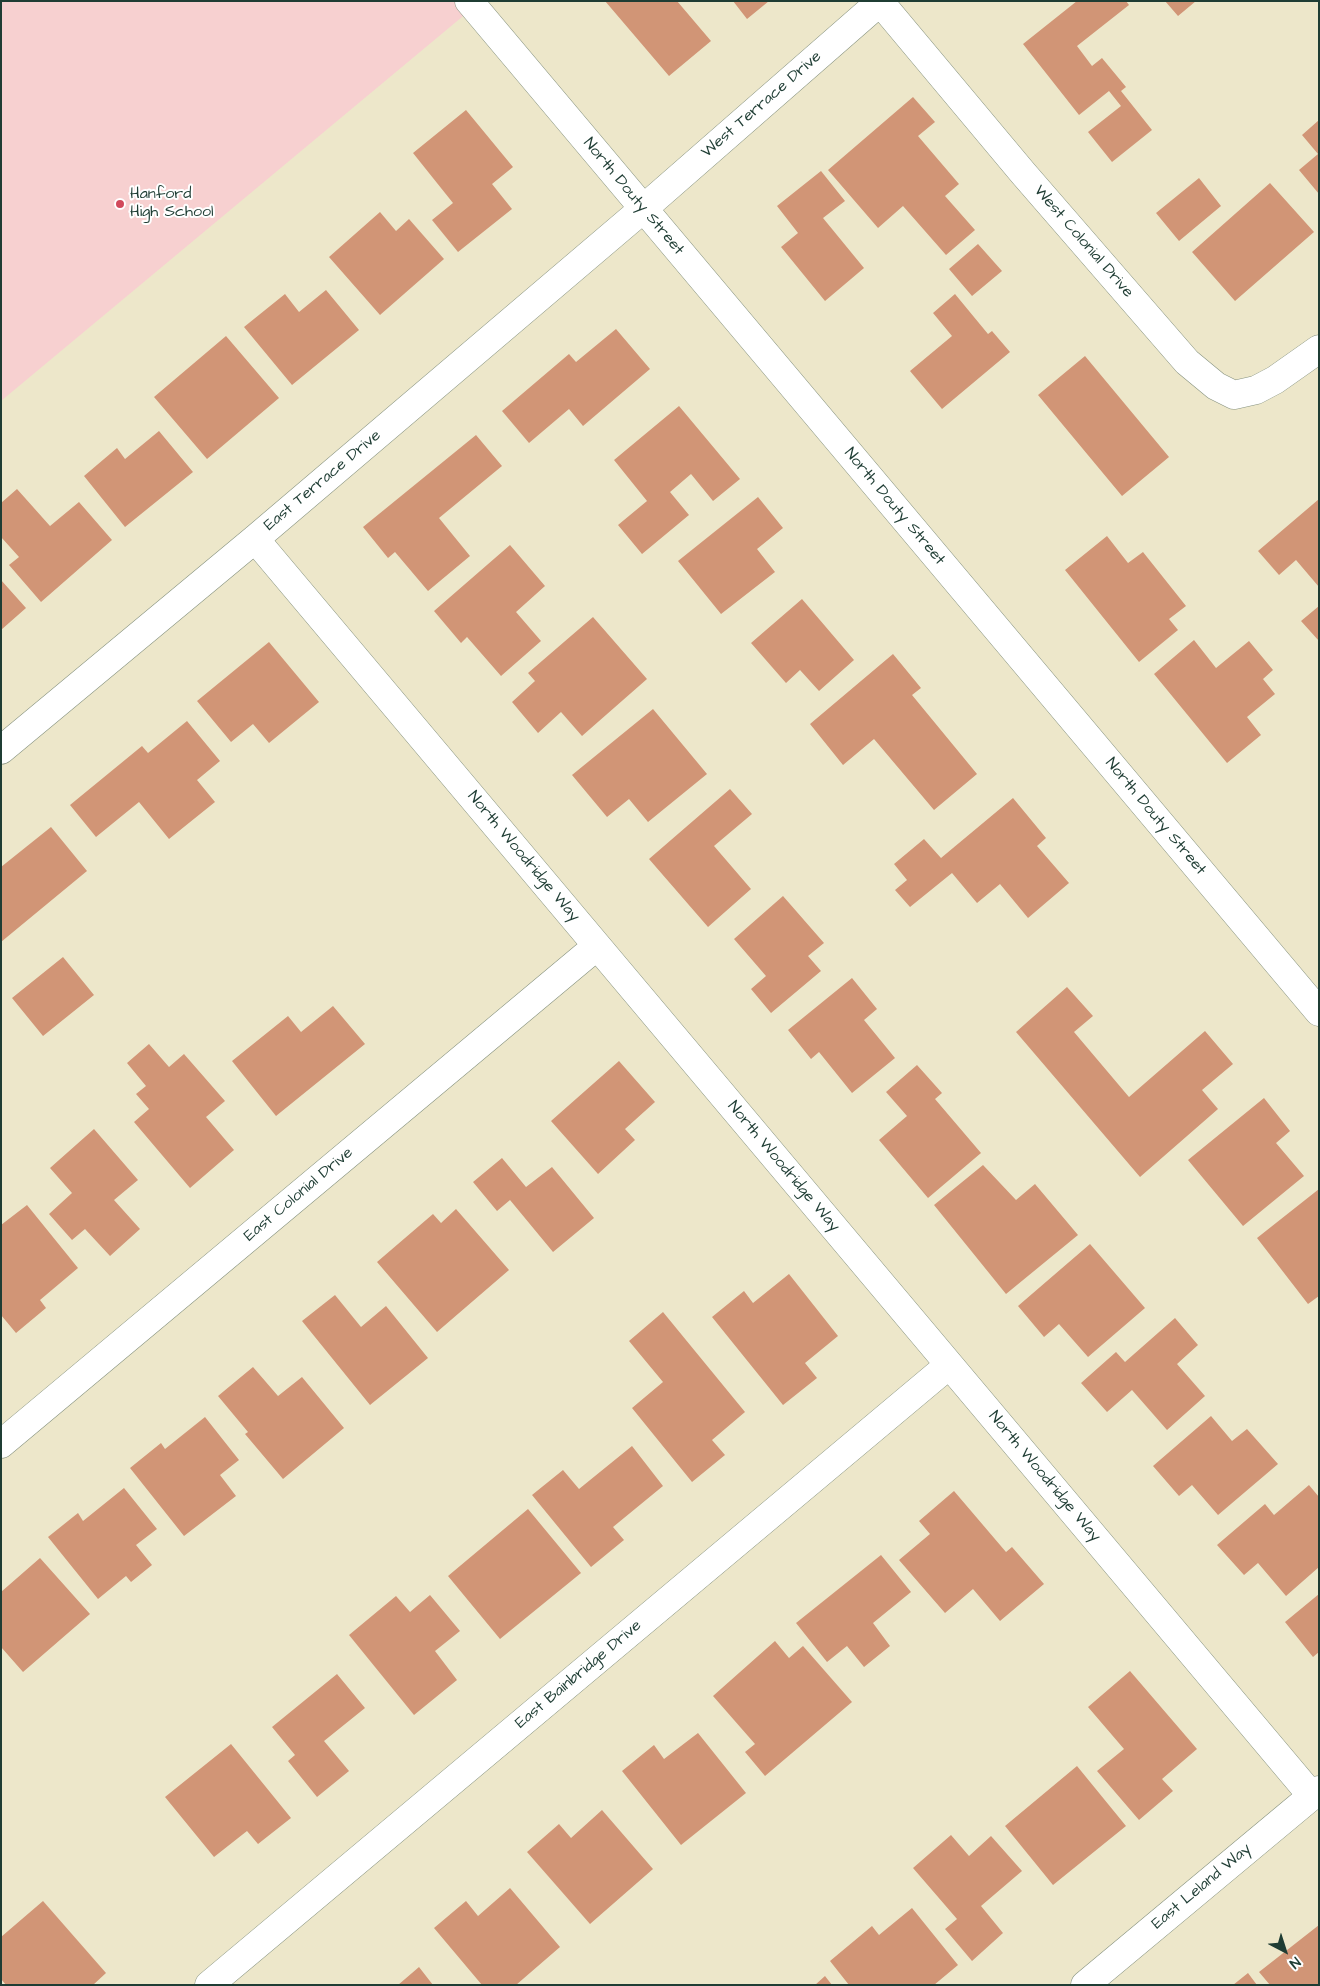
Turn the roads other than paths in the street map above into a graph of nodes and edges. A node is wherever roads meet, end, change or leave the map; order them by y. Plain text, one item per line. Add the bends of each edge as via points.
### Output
1 (469, 1) edge
2 (881, 2) edge
3 (643, 209) junction
4 (1319, 348) edge
5 (255, 539) junction
6 (1, 750) edge
7 (597, 946) junction
8 (1319, 1012) edge
9 (949, 1365) junction
10 (1, 1444) edge
11 (1315, 1793) edge
12 (208, 1985) edge
13 (1085, 1985) edge

1 - 3 street, North Douty Street
2 - 3 street, West Terrace Drive
2 - 4 street, West Colonial Drive via 1023,173 1187,362 1216,386 1234,395 1256,390
3 - 5 street, East Terrace Drive
3 - 8 street, North Douty Street
5 - 6 street, East Terrace Drive
5 - 7 street, North Woodridge Way
7 - 9 street, North Woodridge Way
7 - 10 street, East Colonial Drive
9 - 11 street, North Woodridge Way
9 - 12 street, East Bainbridge Drive
11 - 13 street, East Leland Way

